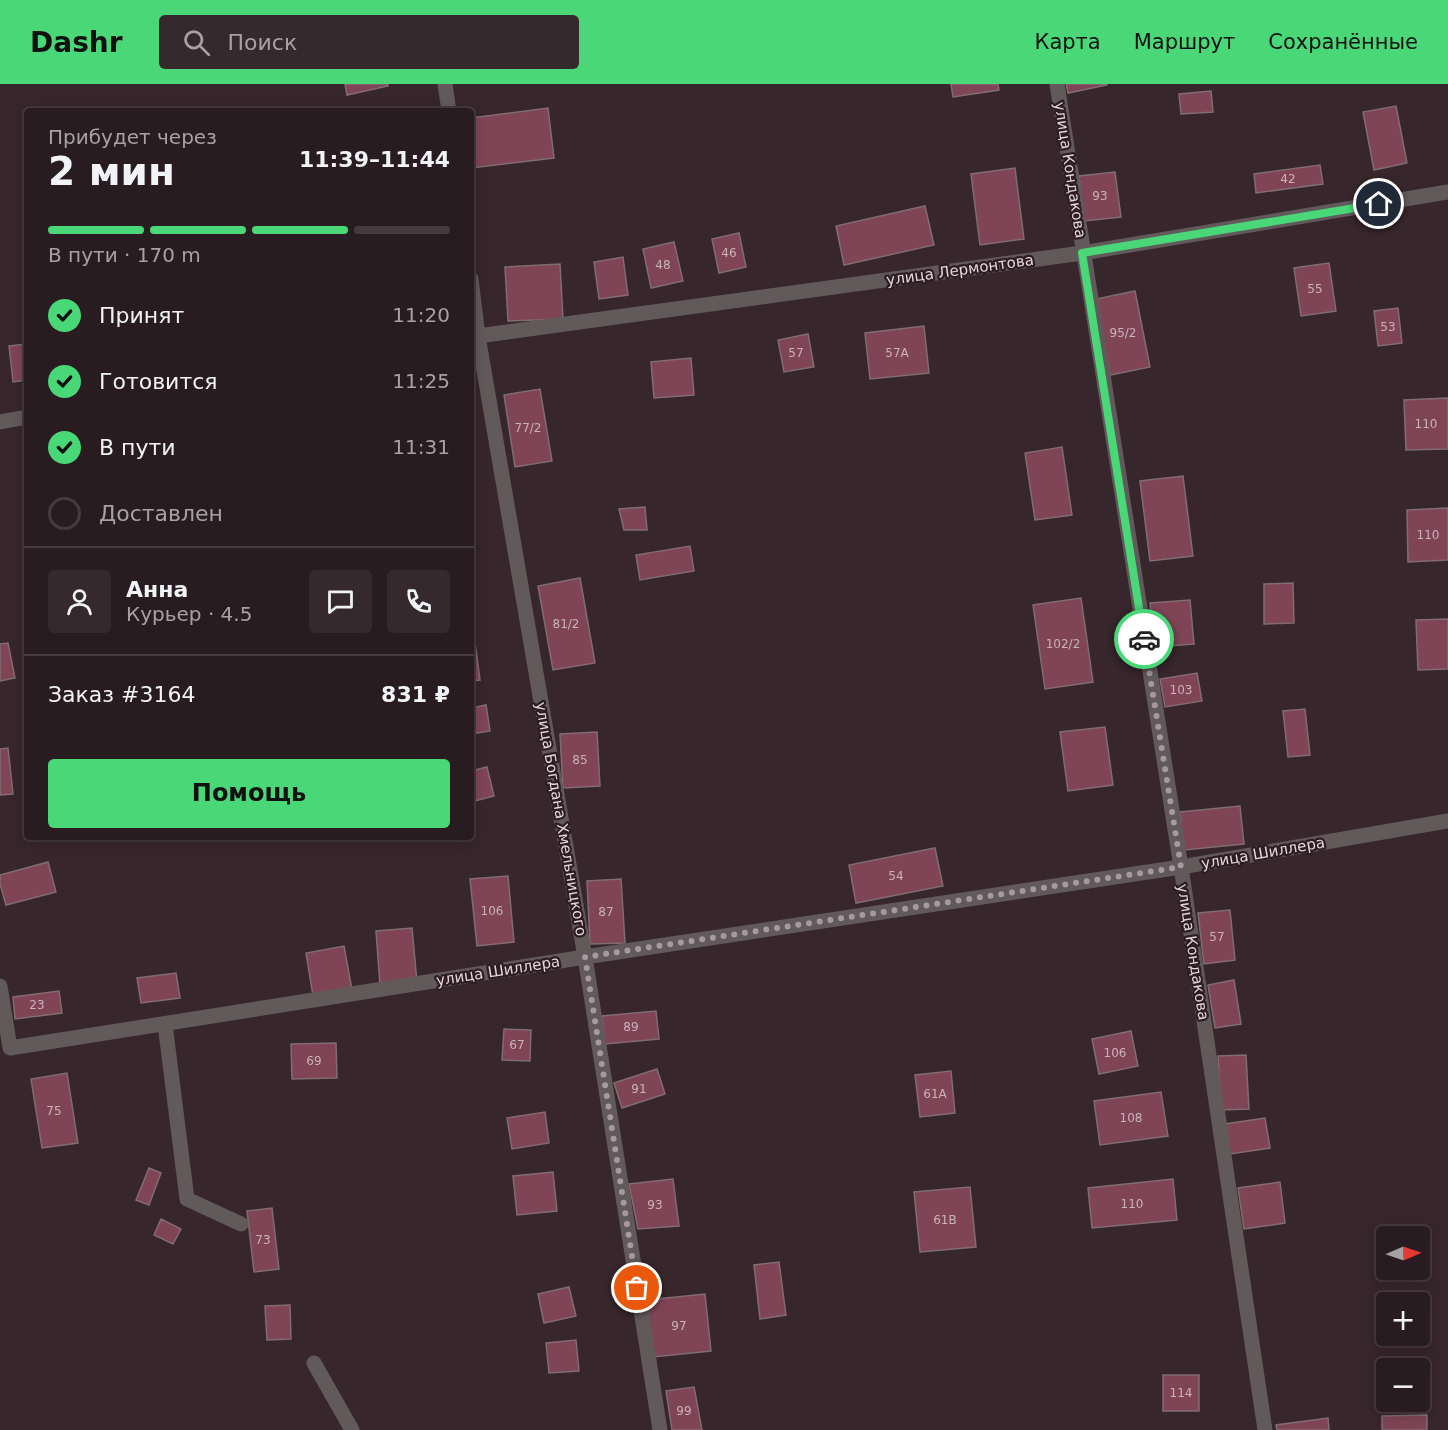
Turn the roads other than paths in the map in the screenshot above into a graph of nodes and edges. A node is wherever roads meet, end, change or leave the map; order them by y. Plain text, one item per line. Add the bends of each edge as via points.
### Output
1 (445, 84) edge
2 (1057, 84) edge
3 (449, 108) edge
4 (1448, 192) edge
5 (1082, 253) junction
6 (475, 337) edge
7 (24, 418) edge
8 (0, 422) edge
9 (1448, 821) edge
10 (1181, 867) junction
11 (585, 957) junction
12 (0, 986) edge
13 (165, 1024) junction
14 (241, 1224) dead end
15 (314, 1363) dead end
16 (352, 1430) edge
17 (660, 1430) edge
18 (1265, 1430) edge

1 - 3 street
2 - 5 street, улица Кондакова
4 - 5 street, улица Лермонтова
5 - 6 street, улица Лермонтова
5 - 10 street, улица Кондакова
6 - 11 street, улица Богдана Хмельницкого
7 - 8 street
9 - 10 street, улица Шиллера
10 - 11 street, улица Шиллера
10 - 18 street, улица Кондакова
11 - 13 street, улица Шиллера
11 - 17 street, улица Богдана Хмельницкого
12 - 13 street, улица Шиллера via 10,1048
13 - 14 street via 187,1199
15 - 16 street

